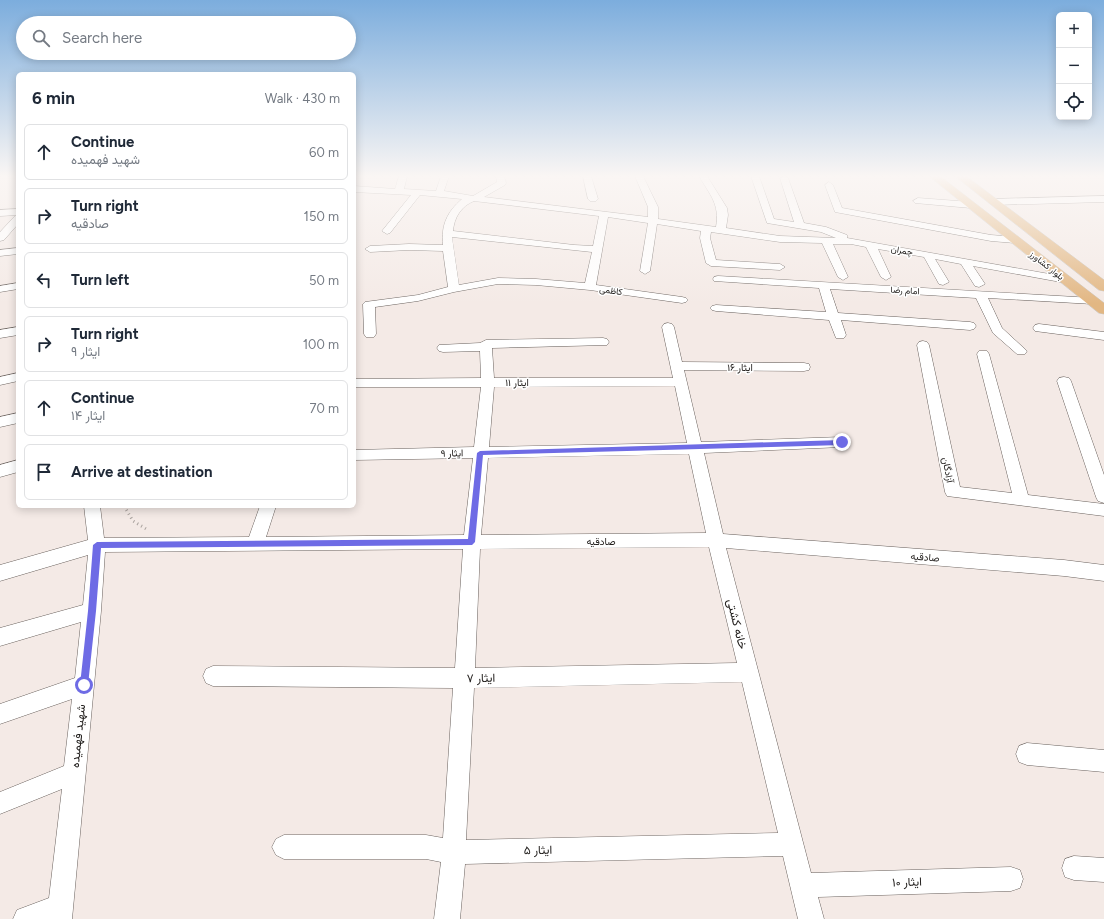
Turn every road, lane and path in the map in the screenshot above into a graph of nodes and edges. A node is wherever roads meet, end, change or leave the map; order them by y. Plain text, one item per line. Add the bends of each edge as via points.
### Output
1 (396, 219) edge
2 (451, 219) edge
3 (603, 219) edge
4 (638, 219) edge
5 (722, 219) edge
6 (769, 219) edge
7 (798, 219) edge
8 (887, 219) edge
9 (988, 219) edge
10 (1015, 219) edge
11 (16, 220) edge
12 (653, 221) junction
13 (800, 225) junction
14 (706, 228) junction
15 (4, 230) edge
16 (387, 230) dead end
17 (721, 230) junction
18 (447, 234) junction
19 (0, 238) edge
20 (826, 240) junction
21 (1015, 240) junction
22 (851, 241) junction
23 (870, 244) junction
24 (447, 248) junction
25 (370, 249) dead end
26 (596, 249) junction
27 (16, 250) edge
28 (0, 253) edge
29 (927, 254) junction
30 (964, 261) junction
31 (780, 267) dead end
32 (645, 271) dead end
33 (713, 271) junction
34 (843, 277) dead end
35 (886, 277) dead end
36 (1066, 280) junction
37 (943, 282) dead end
38 (823, 285) junction
39 (16, 286) edge
40 (590, 287) junction
41 (1104, 287) edge
42 (0, 289) edge
43 (454, 289) junction
44 (980, 289) junction
45 (682, 300) dead end
46 (1093, 301) junction
47 (716, 308) dead end
48 (1104, 310) edge
49 (834, 317) junction
50 (970, 326) dead end
51 (668, 327) dead end
52 (1039, 328) dead end
53 (16, 331) edge
54 (0, 334) edge
55 (370, 334) dead end
56 (840, 334) dead end
57 (1104, 336) edge
58 (603, 342) dead end
59 (924, 345) dead end
60 (486, 347) junction
61 (443, 348) dead end
62 (1021, 351) dead end
63 (983, 354) dead end
64 (676, 366) junction
65 (804, 367) dead end
66 (16, 377) edge
67 (0, 381) edge
68 (1064, 381) dead end
69 (488, 382) junction
70 (680, 382) junction
71 (356, 383) edge
72 (16, 418) edge
73 (0, 422) edge
74 (842, 442) dead end
75 (695, 448) junction
76 (480, 453) junction
77 (356, 455) edge
78 (16, 467) edge
79 (0, 471) edge
80 (1104, 497) edge
81 (1022, 500) junction
82 (92, 508) edge
83 (125, 508) edge
84 (267, 508) edge
85 (1104, 510) edge
86 (716, 540) junction
87 (472, 542) junction
88 (255, 544) junction
89 (97, 545) junction
90 (172, 545) junction
91 (0, 573) edge
92 (1103, 575) edge
93 (92, 611) junction
94 (0, 637) edge
95 (749, 672) junction
96 (213, 676) dead end
97 (464, 678) junction
98 (84, 685) junction
99 (0, 714) edge
100 (1027, 754) dead end
101 (1104, 761) edge
102 (74, 773) junction
103 (0, 803) edge
104 (792, 844) junction
105 (284, 847) dead end
106 (454, 852) junction
107 (1074, 868) dead end
108 (1104, 870) edge
109 (1011, 879) dead end
110 (803, 885) junction
111 (59, 912) edge
112 (26, 919) edge
113 (447, 919) edge
114 (811, 919) edge

1 - 16 street
2 - 18 street
3 - 26 street, کاظمی
4 - 12 street, چمران
5 - 17 street
6 - 13 street
7 - 13 street
8 - 21 street
9 - 21 main road, بلوار کشاورز
10 - 41 main road, بلوار کشاورز
11 - 15 street
12 - 14 street, چمران
12 - 32 street
13 - 22 street via 823,229
14 - 17 street, چمران
14 - 33 street via 705,238
15 - 19 street
17 - 20 street, چمران via 780,239
18 - 24 street
18 - 26 street
20 - 22 street, چمران
20 - 34 street
21 - 36 main road, بلوار کشاورز
22 - 23 street, چمران
23 - 29 street, چمران
23 - 35 street
24 - 25 street
24 - 43 street
26 - 40 street, کاظمی
27 - 28 street
29 - 30 street, چمران
29 - 37 street
30 - 36 street, چمران
30 - 44 street
31 - 33 street
33 - 38 street, امام رضا
36 - 46 main road, بلوار کشاورز
38 - 44 street, امام رضا
38 - 49 street
39 - 42 street
40 - 43 street via 498,281
40 - 45 street, کاظمی
43 - 55 street via 418,298 369,304
44 - 46 street, امام رضا
44 - 62 street via 997,330
46 - 48 main road, بلوار کشاورز
47 - 49 street
49 - 50 street
49 - 56 street
51 - 64 street, خانه کشتی
52 - 57 street
53 - 54 street
58 - 60 street via 486,344
59 - 81 street, آزادگان via 952,492
60 - 61 street
60 - 69 street
63 - 81 street
64 - 65 street, ایثار ۱۶
64 - 70 street, خانه کشتی
66 - 67 street
68 - 80 street
69 - 70 street, ایثار ۱۱
69 - 71 street, ایثار ۱۱
69 - 76 street
70 - 75 street, خانه کشتی
72 - 73 street
74 - 75 street, ایثار ۹
75 - 76 street, ایثار ۹
75 - 86 street, خانه کشتی
76 - 77 street, ایثار ۹
76 - 87 street
78 - 79 street
81 - 85 street, آزادگان
82 - 89 street, شهید فهمیده
83 - 90 path via 134,521
84 - 88 street
86 - 87 street, صادقیه
86 - 92 street, صادقیه via 1064,568
86 - 95 street, خانه کشتی
87 - 88 street, صادقیه
87 - 97 street
88 - 90 street, صادقیه
89 - 90 street, صادقیه
89 - 91 street, صادقیه
89 - 93 street, شهید فهمیده
93 - 94 street
93 - 98 street, شهید فهمیده
95 - 97 street, ایثار ۷
95 - 104 street, خانه کشتی
96 - 97 street, ایثار ۷
97 - 106 street
98 - 99 street
98 - 102 street, شهید فهمیده
100 - 101 street
102 - 103 street
102 - 111 street, شهید فهمیده
104 - 106 street, ایثار ۵
104 - 110 street, خانه کشتی
105 - 106 street, ایثار ۵ via 426,847
106 - 113 street
107 - 108 street
109 - 110 street, ایثار ۱۰
110 - 114 street, خانه کشتی
111 - 112 street

